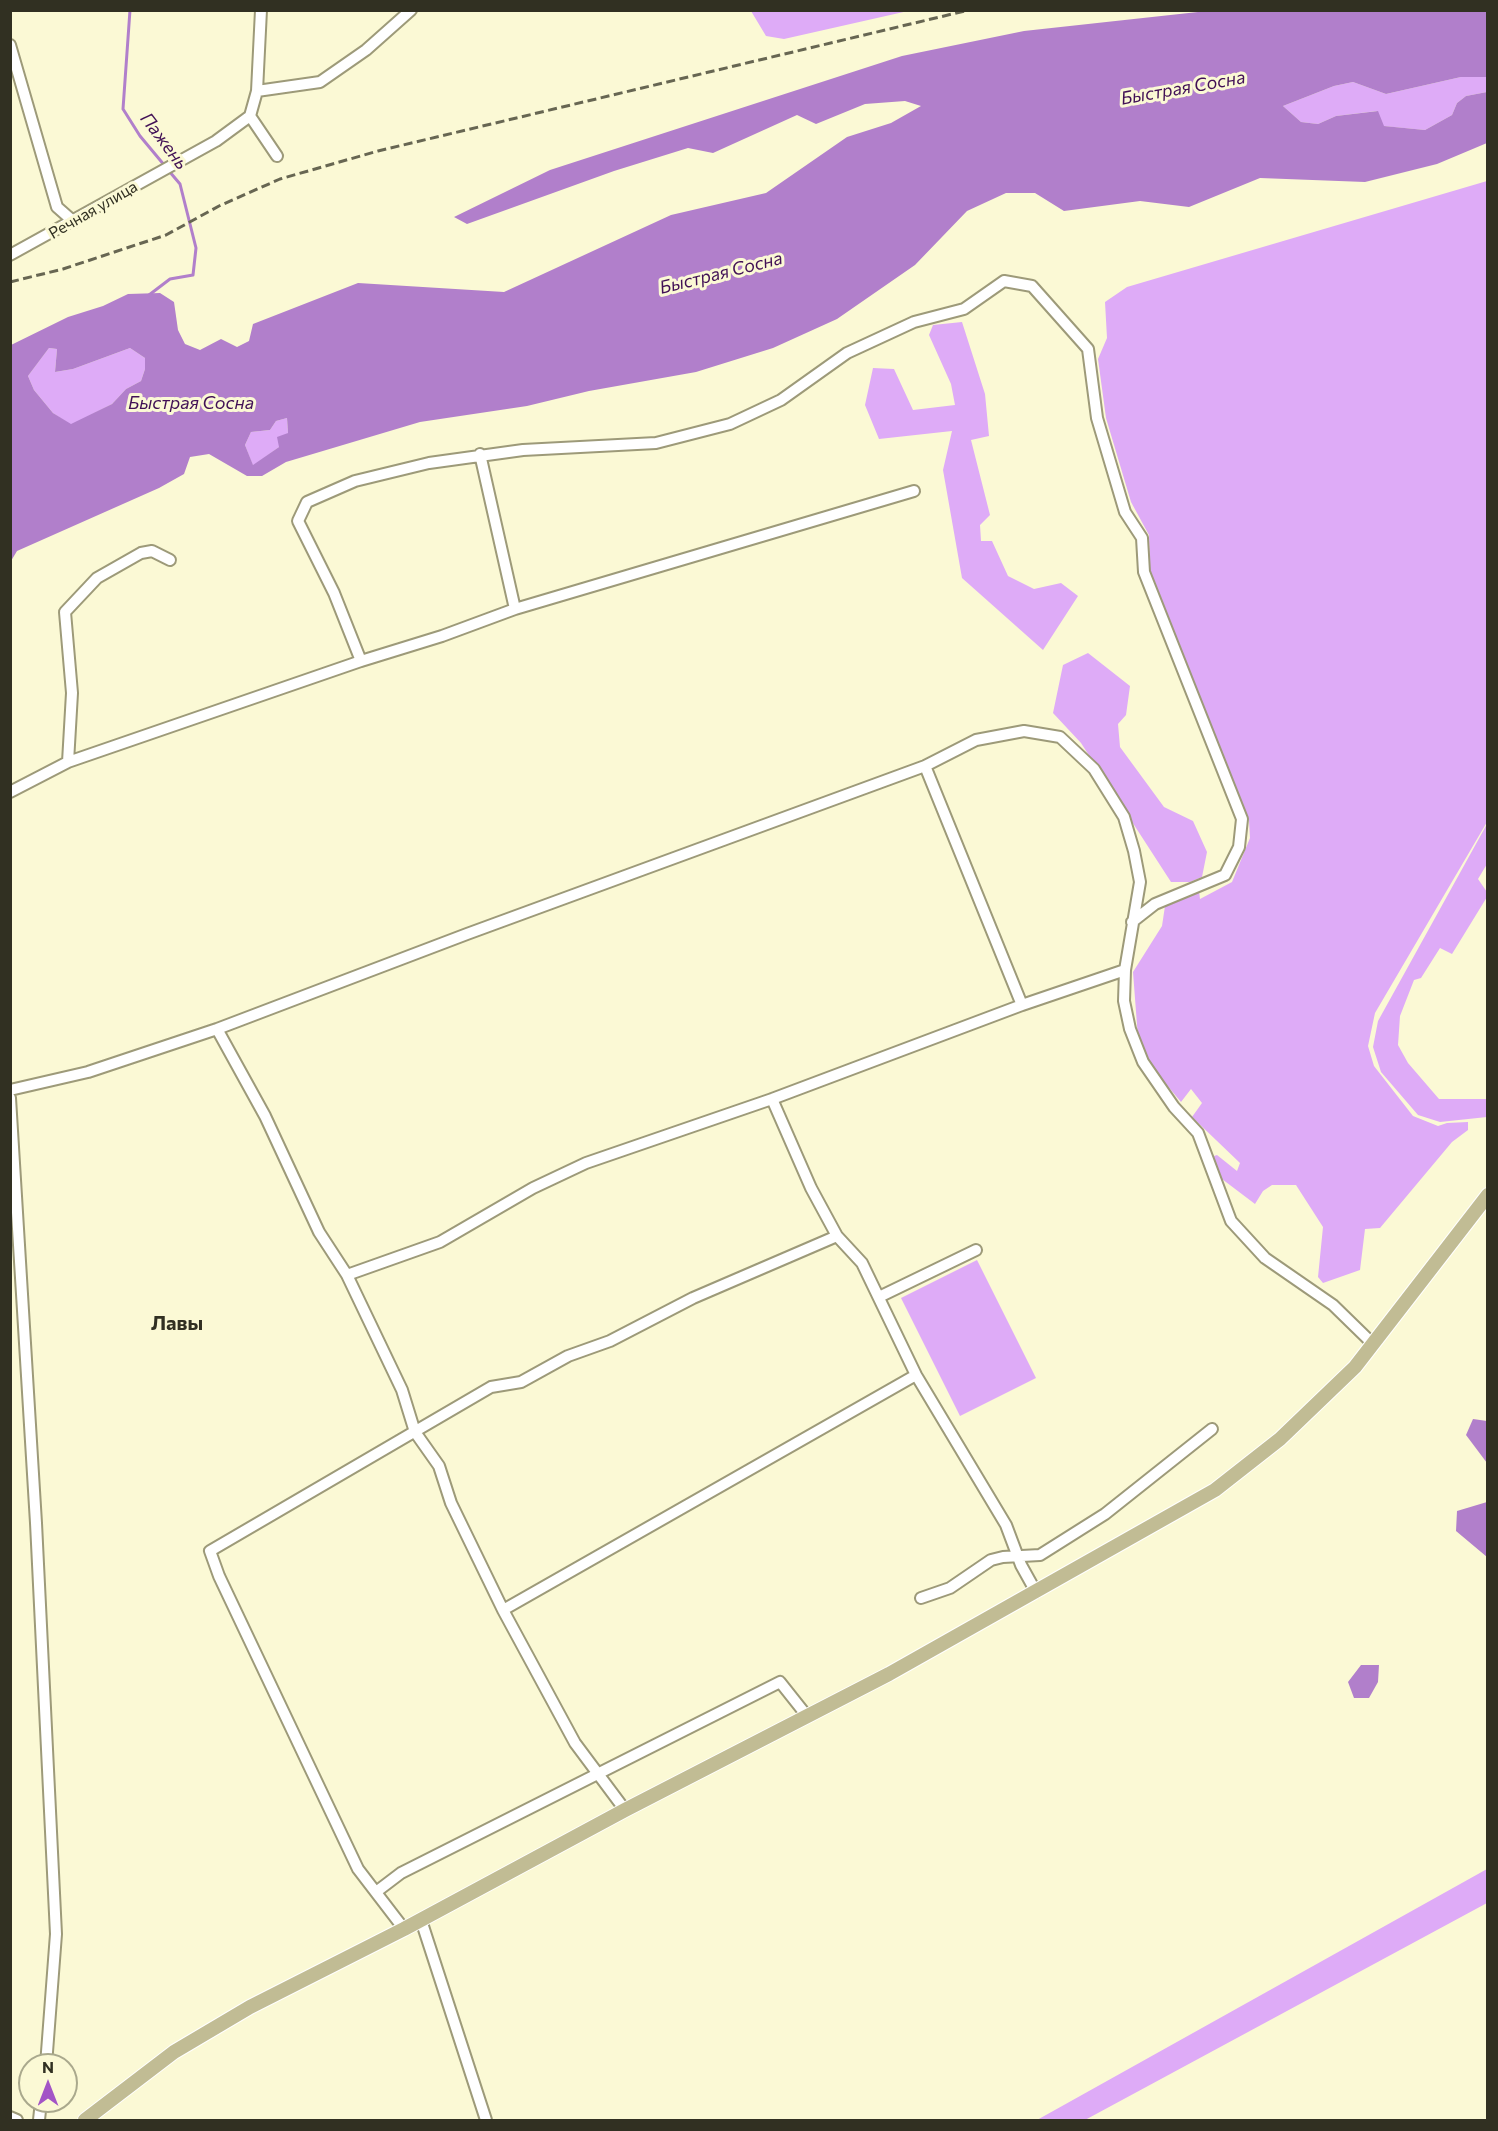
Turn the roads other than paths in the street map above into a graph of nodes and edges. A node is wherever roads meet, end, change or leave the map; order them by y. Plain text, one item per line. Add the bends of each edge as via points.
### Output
1 (261, 10) edge
2 (407, 12) edge
3 (10, 45) edge
4 (257, 91) junction
5 (250, 116) junction
6 (277, 156) dead end
7 (74, 222) junction
8 (10, 255) edge
9 (480, 454) junction
10 (914, 491) dead end
11 (170, 560) dead end
12 (515, 609) junction
13 (360, 661) junction
14 (68, 762) junction
15 (925, 766) junction
16 (10, 792) edge
17 (1132, 922) junction
18 (1125, 970) junction
19 (1022, 1005) junction
20 (218, 1029) junction
21 (10, 1090) edge
22 (10, 1098) edge
23 (772, 1099) junction
24 (1485, 1205) edge
25 (14, 1206) edge
26 (837, 1236) junction
27 (976, 1250) dead end
28 (347, 1275) junction
29 (879, 1297) junction
30 (1373, 1344) junction
31 (916, 1375) junction
32 (1212, 1429) dead end
33 (415, 1432) junction
34 (1018, 1558) junction
35 (1036, 1592) junction
36 (921, 1598) dead end
37 (503, 1610) junction
38 (807, 1716) junction
39 (597, 1773) junction
40 (625, 1810) junction
41 (376, 1892) junction
42 (421, 1920) junction
43 (404, 1929) junction
44 (47, 2053) edge
45 (10, 2117) edge
46 (17, 2121) edge
47 (85, 2121) edge
48 (486, 2121) edge

1 - 4 street
2 - 4 street via 366,51 320,81
3 - 7 street via 57,207
4 - 5 street
5 - 6 street
5 - 7 street, Речная улица via 234,130
7 - 8 street, Речная улица
9 - 12 street
9 - 13 street via 355,481 307,502 298,521 334,593
9 - 17 street via 656,443 730,424 781,400 847,353 914,322 964,309 1004,281 1032,286 1088,349 1097,418 1125,512 1142,538 1144,572 1242,819 1239,847 1226,875 1155,904
10 - 12 street
11 - 14 street via 152,551 141,553 97,578 65,612 72,693
12 - 13 street
13 - 14 street
14 - 16 street
15 - 17 street via 976,740 1024,731 1060,737 1094,769 1124,817 1140,882
15 - 19 street
15 - 20 street
17 - 18 street
18 - 19 street
18 - 30 street via 1124,1001 1143,1062 1174,1107 1198,1133 1231,1221 1265,1258 1333,1305
19 - 23 street
20 - 21 street via 88,1072
20 - 28 street via 265,1116 319,1233
22 - 25 street
23 - 26 street
23 - 28 street via 586,1163 533,1188 440,1242
24 - 30 main road
25 - 44 street via 56,1934
26 - 29 street via 862,1263
26 - 33 street via 693,1298 610,1341 567,1356 521,1382 491,1387
27 - 29 street
28 - 33 street via 402,1390
29 - 31 street
30 - 35 main road via 1280,1439 1215,1490
31 - 34 street via 1006,1526
31 - 37 street
32 - 34 street via 1105,1514 1040,1556
33 - 37 street via 439,1466 451,1503
33 - 41 street via 210,1551 358,1869
34 - 35 street
34 - 36 street via 991,1560 950,1588
35 - 38 main road
37 - 39 street via 574,1743
38 - 39 street via 780,1682
38 - 40 main road
39 - 40 street
39 - 41 street via 401,1873
40 - 42 main road
41 - 43 street
42 - 43 main road
42 - 48 street
43 - 47 main road via 250,2007 184,2046
45 - 46 street

